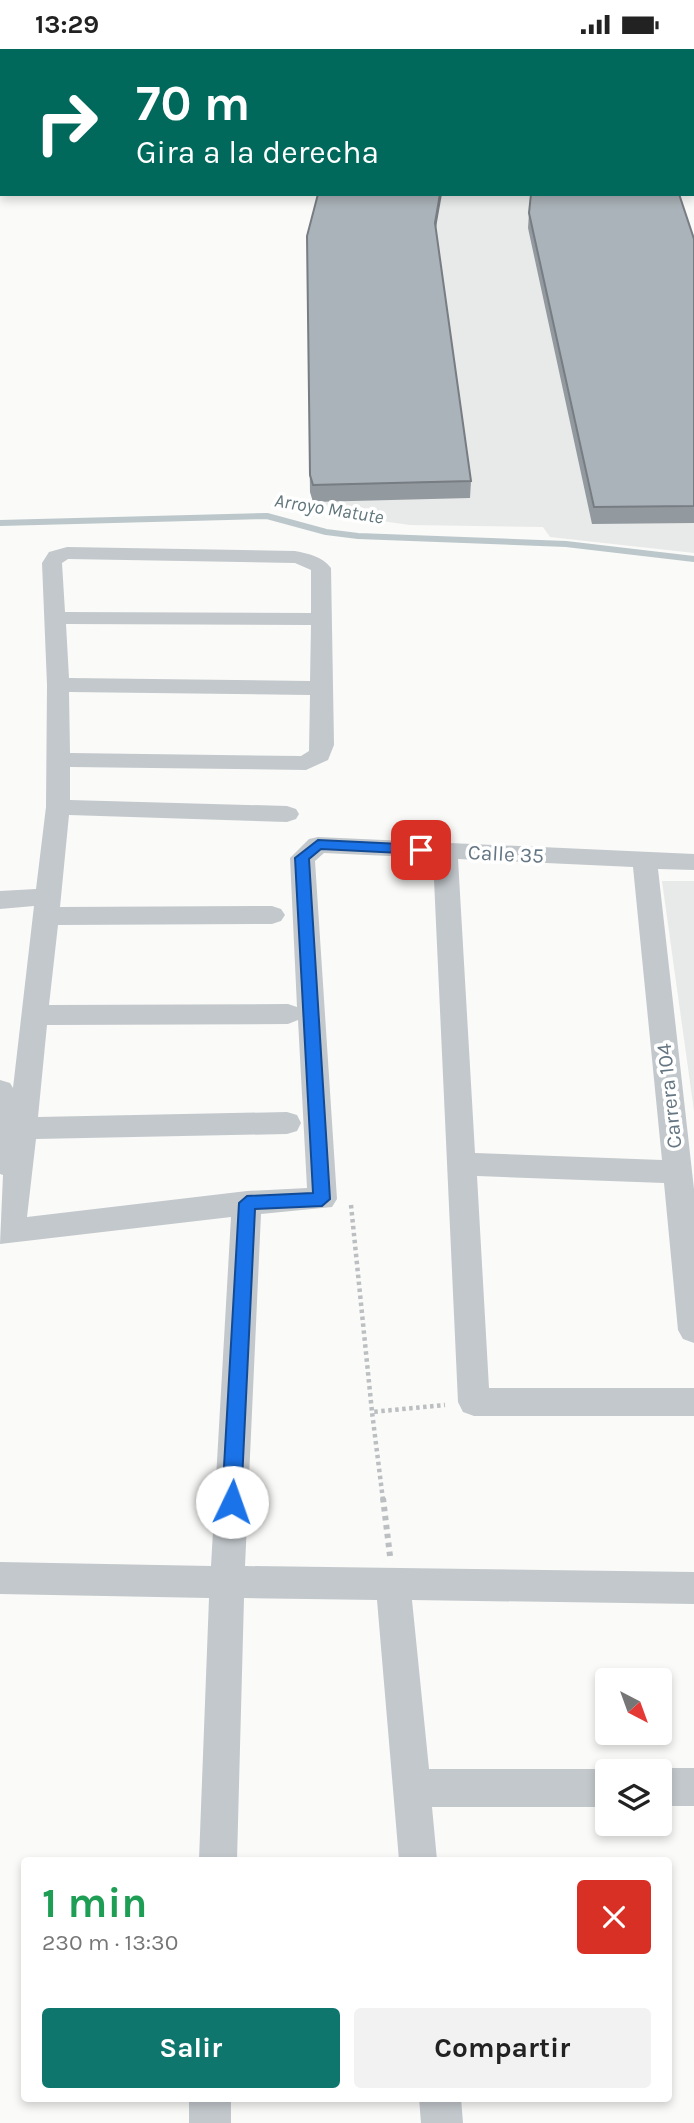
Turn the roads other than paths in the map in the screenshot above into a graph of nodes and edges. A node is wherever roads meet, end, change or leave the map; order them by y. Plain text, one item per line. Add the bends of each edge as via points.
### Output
1 (53, 618) junction
2 (321, 619) junction
3 (58, 685) junction
4 (322, 688) junction
5 (58, 760) junction
6 (58, 807) junction
7 (287, 814) dead end
8 (445, 851) junction
9 (645, 861) junction
10 (694, 862) edge
11 (0, 900) edge
12 (48, 906) junction
13 (272, 915) dead end
14 (288, 1014) dead end
15 (36, 1015) junction
16 (0, 1090) edge
17 (287, 1123) dead end
18 (23, 1128) junction
19 (461, 1164) junction
20 (677, 1172) junction
21 (247, 1203) junction
22 (6, 1231) edge
23 (694, 1330) edge
24 (694, 1402) edge
25 (0, 1578) edge
26 (393, 1581) junction
27 (228, 1584) junction
28 (694, 1588) edge
29 (672, 1787) edge
30 (694, 1787) edge
31 (411, 1788) junction
32 (595, 1788) edge
33 (218, 1857) edge
34 (418, 1857) edge
35 (210, 2102) edge
36 (440, 2102) edge
37 (209, 2123) edge
38 (442, 2123) edge

1 - 2 street
1 - 2 street via 52,562 67,553 312,561 321,568
1 - 3 street
2 - 4 street
3 - 4 street
3 - 5 street
4 - 5 street via 320,755 306,763
5 - 6 street
6 - 7 street
6 - 12 street
8 - 9 street, Calle 35
8 - 19 street
8 - 21 street, Calle 35 via 318,845 302,858 322,1199
9 - 10 street, Calle 35
9 - 20 street, Carrera 104
11 - 12 street
12 - 13 street
12 - 15 street
14 - 15 street
15 - 18 street
16 - 22 street
17 - 18 street
18 - 22 street
19 - 20 street
19 - 24 street via 474,1402
20 - 23 street, Carrera 104
21 - 22 street
21 - 27 street
25 - 27 street
26 - 27 street
26 - 28 street
26 - 31 street
27 - 33 street
29 - 30 street
31 - 32 street
31 - 34 street
35 - 37 street
36 - 38 street

